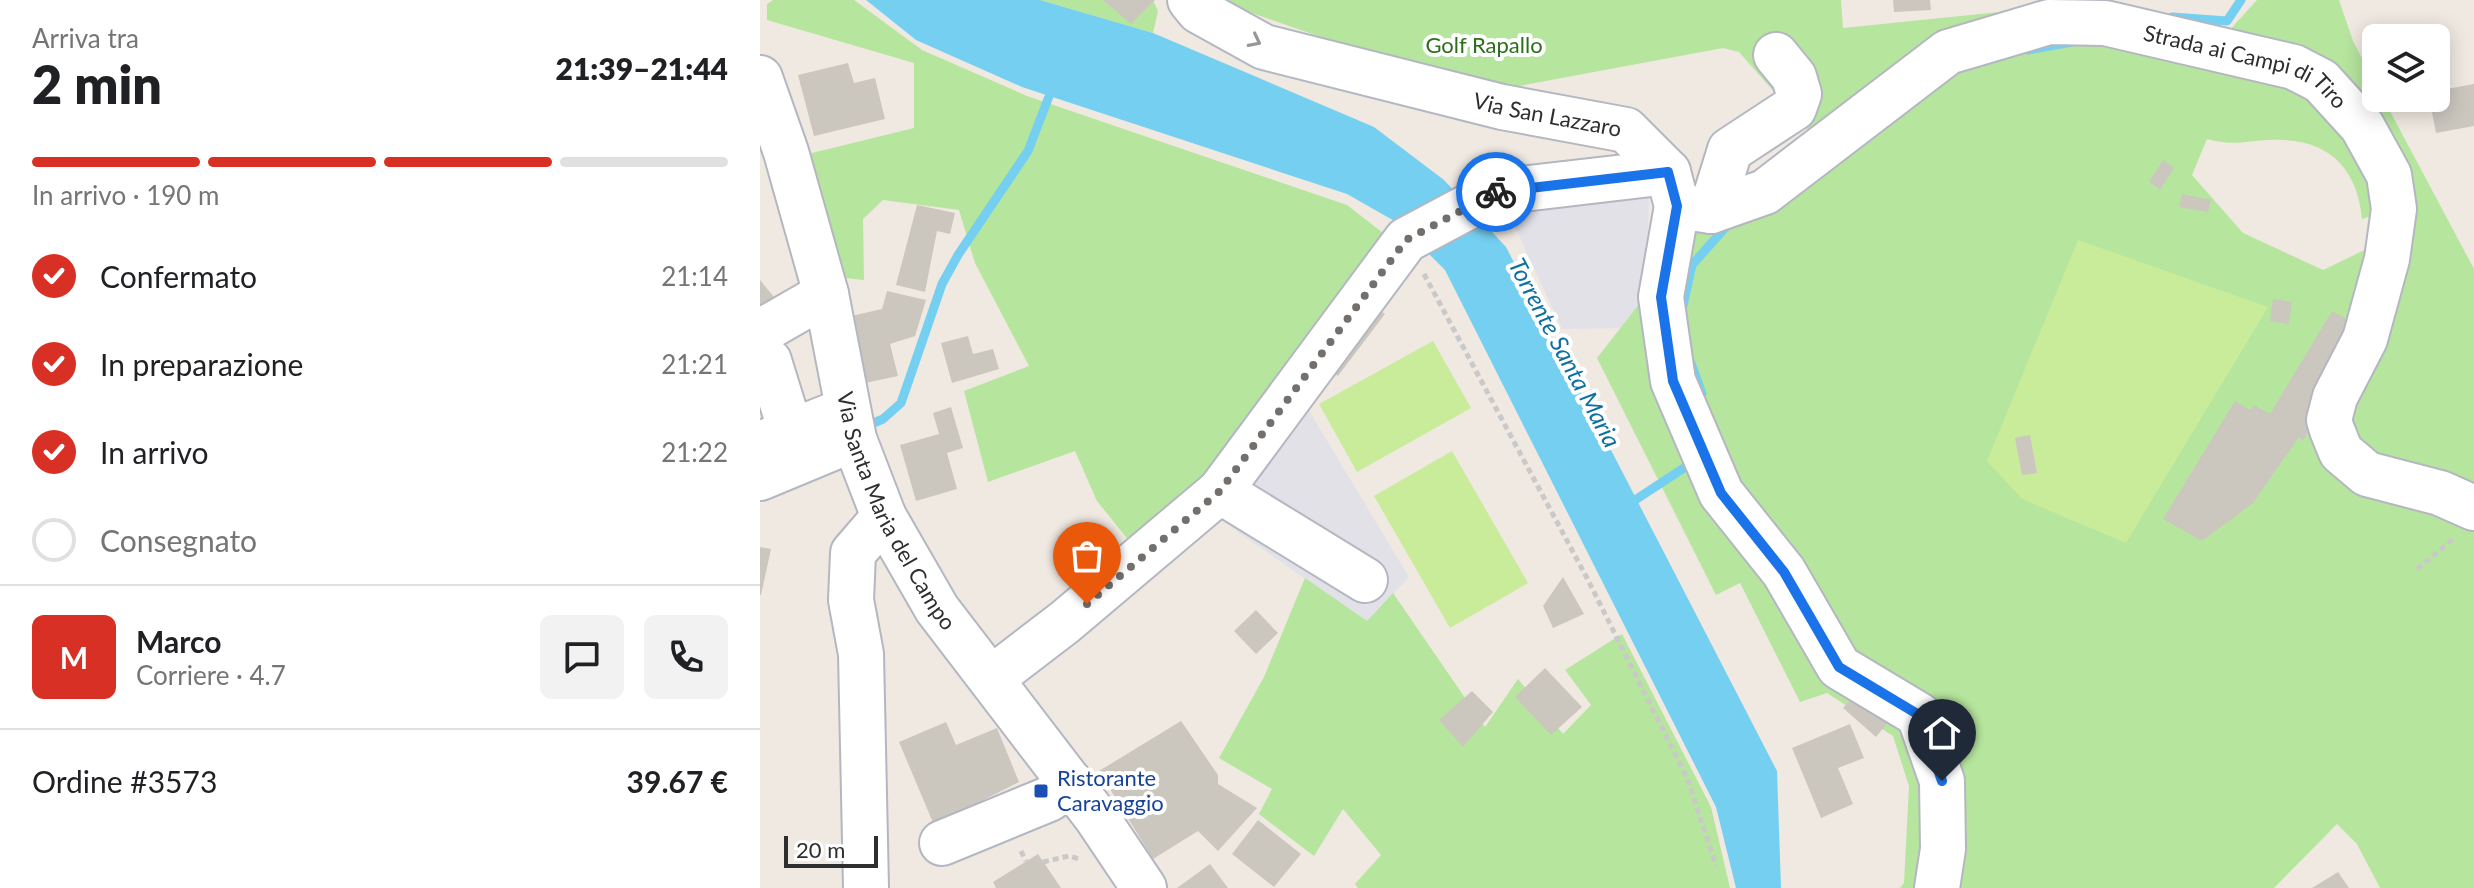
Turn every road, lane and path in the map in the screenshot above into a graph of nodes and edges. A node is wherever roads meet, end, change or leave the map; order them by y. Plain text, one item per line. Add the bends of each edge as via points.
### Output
1 (1190, 0) edge
2 (1776, 55) dead end
3 (760, 78) edge
4 (1686, 196) junction
5 (1402, 244) junction
6 (826, 294) junction
7 (760, 332) edge
8 (760, 366) edge
9 (851, 424) junction
10 (776, 438) edge
11 (760, 478) edge
12 (1220, 491) junction
13 (884, 517) junction
14 (2468, 519) edge
15 (2417, 569) dead end
16 (1365, 580) dead end
17 (992, 678) junction
18 (1071, 783) junction
19 (942, 843) dead end
20 (1043, 862) dead end
21 (1087, 862) dead end
22 (1716, 866) dead end
23 (866, 888) edge
24 (1144, 888) edge
25 (1937, 888) edge

1 -> 4 street, Via San Lazzaro via 1199,11 1264,47 1502,107 1626,130
2 - 4 street via 1794,77 1799,94 1794,108 1730,150
3 - 6 street, Via Santa Maria del Campo
4 - 5 street, Strada ai Campi di Tiro via 1496,192
4 - 14 street, Strada ai Campi di Tiro via 1765,192 1948,52 2049,22 2105,23 2294,67 2321,81 2362,126 2389,175 2394,209 2387,259 2365,339 2335,397 2332,430 2341,452 2367,474 2440,493
4 - 25 street via 1661,297 1673,381 1721,493 1784,572 1839,667 1919,715 1942,781 1943,849
5 - 12 street
5 - 22 path via 1425,275 1587,578 1687,778
6 - 7 street
6 - 9 street, Via Santa Maria del Campo
8 - 10 street via 769,361
9 - 10 street
9 - 11 street
9 - 13 street, Via Santa Maria del Campo
12 - 16 street
12 - 17 street
13 - 17 street, Via Santa Maria del Campo via 937,609
13 - 23 street via 853,553 852,568 851,600 861,654
14 - 15 path
17 - 18 street, Via Santa Maria del Campo
18 - 19 street via 1049,799
18 - 24 street, Via Santa Maria del Campo
20 - 21 path via 1069,856

